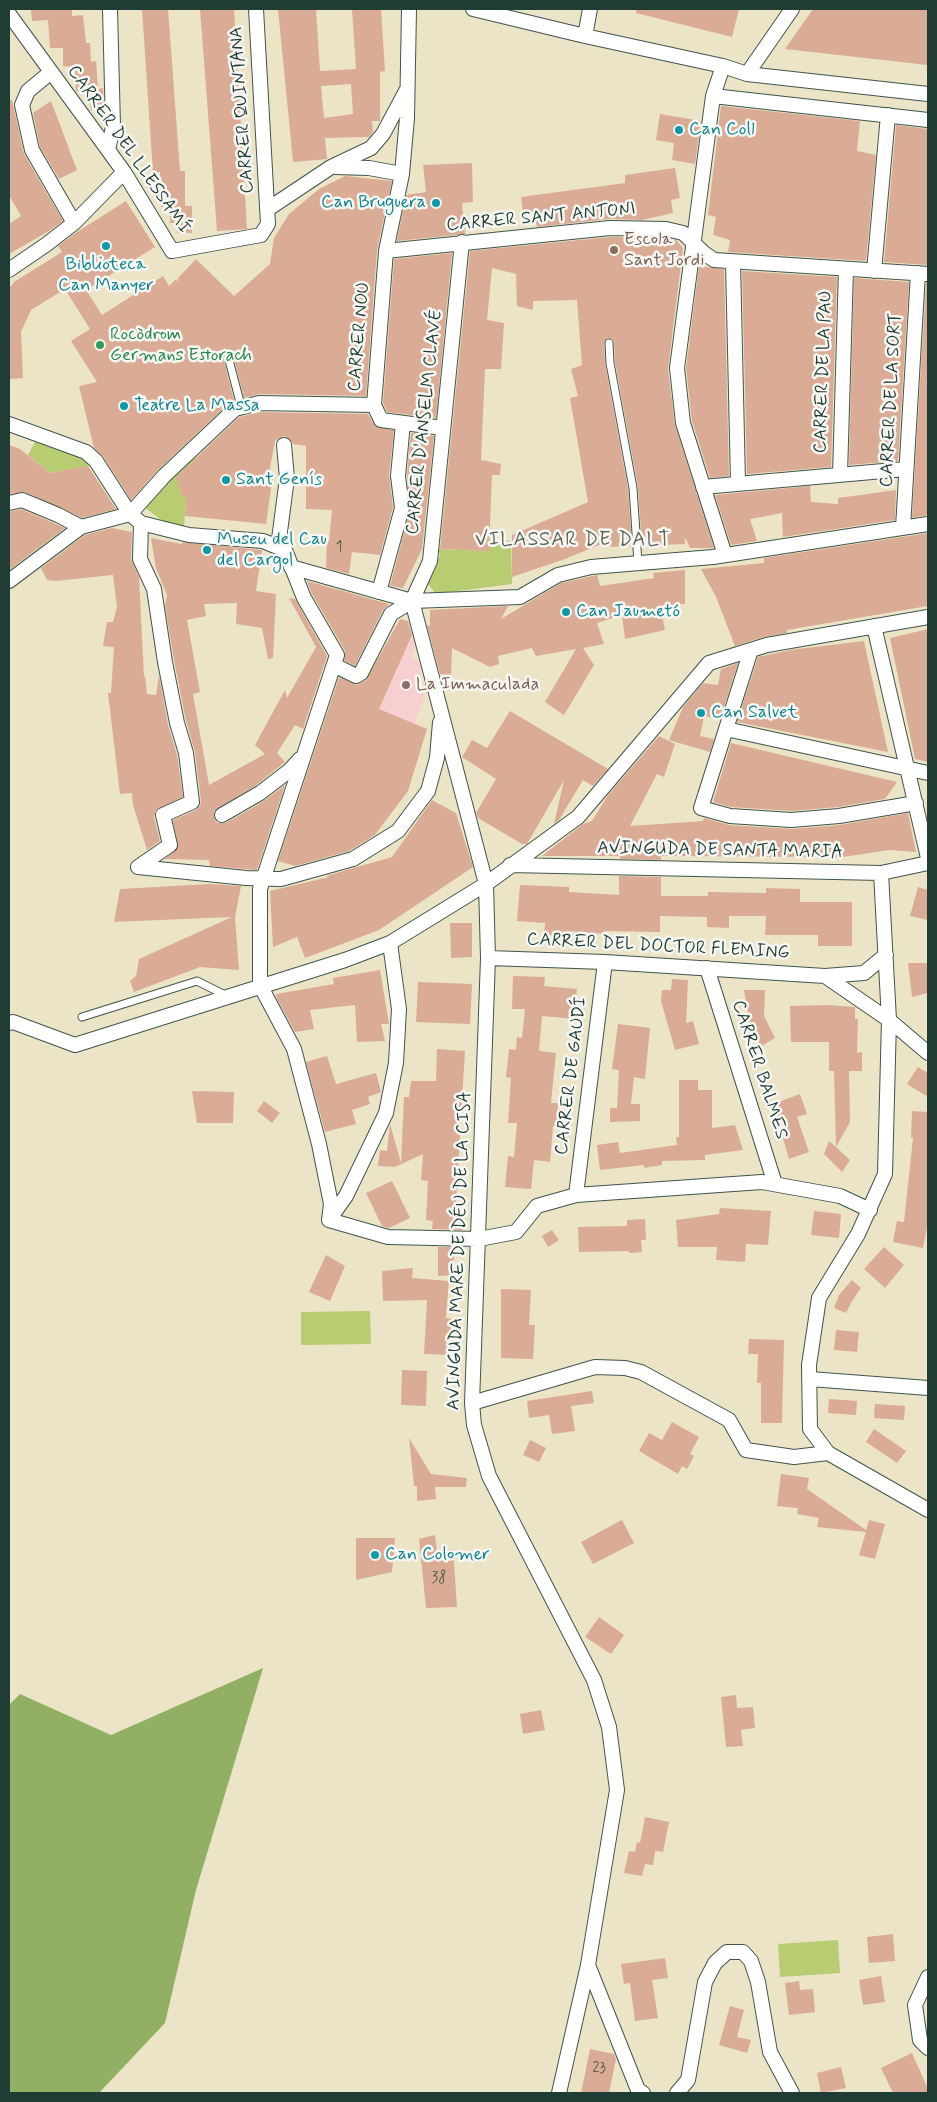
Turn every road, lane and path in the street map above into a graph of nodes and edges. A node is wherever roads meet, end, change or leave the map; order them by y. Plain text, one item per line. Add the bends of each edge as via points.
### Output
1 (110, 9) edge
2 (256, 9) edge
3 (409, 9) edge
4 (472, 9) edge
5 (590, 9) edge
6 (792, 9) edge
7 (9, 14) edge
8 (585, 36) junction
9 (722, 66) junction
10 (51, 72) junction
11 (747, 74) junction
12 (406, 90) junction
13 (928, 94) edge
14 (713, 96) junction
15 (888, 115) junction
16 (928, 120) edge
17 (108, 150) junction
18 (331, 167) junction
19 (124, 172) junction
20 (402, 174) junction
21 (268, 209) junction
22 (74, 223) junction
23 (462, 242) junction
24 (694, 243) junction
25 (386, 251) junction
26 (733, 262) junction
27 (9, 270) edge
28 (846, 270) junction
29 (874, 271) junction
30 (923, 274) edge
31 (609, 343) dead end
32 (229, 360) dead end
33 (374, 405) junction
34 (241, 406) junction
35 (403, 423) junction
36 (9, 424) edge
37 (444, 428) junction
38 (284, 445) dead end
39 (906, 469) junction
40 (840, 475) junction
41 (738, 482) junction
42 (703, 487) junction
43 (9, 503) edge
44 (136, 518) junction
45 (928, 524) edge
46 (82, 528) junction
47 (903, 528) junction
48 (278, 547) junction
49 (724, 556) junction
50 (638, 563) junction
51 (297, 569) junction
52 (9, 580) edge
53 (379, 592) junction
54 (412, 601) junction
55 (928, 617) edge
56 (874, 626) junction
57 (751, 650) junction
58 (334, 665) junction
59 (441, 712) junction
60 (726, 728) junction
61 (305, 754) junction
62 (907, 768) junction
63 (928, 772) edge
64 (916, 803) junction
65 (222, 815) dead end
66 (928, 858) edge
67 (928, 863) edge
68 (510, 865) junction
69 (881, 873) junction
70 (262, 879) junction
71 (486, 884) junction
72 (390, 943) junction
73 (886, 955) junction
74 (488, 958) junction
75 (605, 962) junction
76 (707, 968) junction
77 (825, 976) junction
78 (260, 985) junction
79 (227, 996) junction
80 (82, 1017) dead end
81 (889, 1020) junction
82 (9, 1023) edge
83 (928, 1053) edge
84 (776, 1184) junction
85 (576, 1194) junction
86 (870, 1210) junction
87 (329, 1220) junction
88 (479, 1239) junction
89 (928, 1377) edge
90 (810, 1379) junction
91 (922, 1388) edge
92 (472, 1403) junction
93 (828, 1453) junction
94 (928, 1510) edge
95 (588, 1966) junction
96 (928, 1977) edge
97 (928, 2048) edge
98 (559, 2093) edge
99 (643, 2093) edge
100 (677, 2093) edge
101 (792, 2093) edge

1 - 17 street via 113,127
2 - 21 street, CARRER QUINTANA
3 - 12 street
4 - 8 street
5 - 8 street
6 - 11 street
7 - 10 street, CARRER DEL LLESSAMÍ
8 - 9 street
9 - 11 street
9 - 14 street
10 - 17 street, CARRER DEL LLESSAMÍ
10 - 22 street via 28,91 22,104 32,150
11 - 13 street
12 - 18 street via 383,134 371,148
12 - 20 street
14 - 15 street
14 - 24 street
15 - 16 street
15 - 29 street
17 - 19 street, CARRER DEL LLESSAMÍ
18 - 20 street via 369,168
18 - 21 street
19 - 21 street, CARRER DEL LLESSAMÍ via 172,251 262,235 268,224
19 - 22 street
20 - 25 street
22 - 27 street
23 - 24 street, CARRER SANT ANTONI via 610,228 666,229 683,233
23 - 25 street, CARRER SANT ANTONI
23 - 37 street, CARRER D'ANSELM CLAVÉ
24 - 26 street, CARRER SANT ANTONI via 714,260
24 - 42 street via 677,368 683,423
25 - 33 street, CARRER NOU
26 - 28 street, CARRER SANT ANTONI
26 - 41 street
28 - 29 street, CARRER SANT ANTONI
28 - 40 street, CARRER DE LA PAU
29 - 30 street, CARRER SANT ANTONI
30 - 39 street, CARRER DE LA SORT
31 - 50 lane via 633,488
32 - 34 lane
33 - 34 street via 259,403
33 - 35 street, CARRER NOU via 381,420
34 - 44 street via 164,476
35 - 37 street, CARRER NOU
35 - 53 street via 398,476 402,508
36 - 44 street via 86,452 96,461
37 - 54 street, CARRER D'ANSELM CLAVÉ via 430,561
38 - 48 street via 287,478
39 - 40 street
39 - 47 street, CARRER DE LA SORT
40 - 41 street
41 - 42 street
42 - 49 street
43 - 46 street via 22,500
44 - 46 street
44 - 48 street via 189,535 263,542
44 - 70 street via 140,559 154,589 177,723 186,753 192,802 163,815 170,845 138,867
45 - 47 street
46 - 52 street
47 - 49 street
48 - 51 street via 285,550
49 - 50 street
50 - 54 street via 591,567 558,575 520,597
51 - 53 street
51 - 58 street via 304,598 337,654
53 - 54 street
54 - 58 street via 391,614 361,673 356,676
54 - 59 street, AVINGUDA MARE DE DÉU DE LA CISA
55 - 56 street
56 - 57 street
56 - 62 street
57 - 60 street
57 - 68 street via 709,663 578,817
58 - 61 street
59 - 70 street via 437,758 428,791 398,831 353,859 281,879
59 - 71 street, AVINGUDA MARE DE DÉU DE LA CISA
60 - 62 street
60 - 64 street via 701,808 730,816 791,820 839,816
61 - 65 street via 260,793
61 - 70 street
62 - 63 street
62 - 64 street
64 - 66 street
67 - 69 street, AVINGUDA DE SANTA MARIA
68 - 69 street, AVINGUDA DE SANTA MARIA
68 - 71 street
69 - 73 street
70 - 78 street
71 - 72 street
71 - 74 street, AVINGUDA MARE DE DÉU DE LA CISA
72 - 78 street
72 - 87 street via 399,1009 396,1063 386,1113 346,1196
73 - 77 street, CARRER DEL DOCTOR FLEMING via 864,972
73 - 81 street
74 - 75 street, CARRER DEL DOCTOR FLEMING
74 - 88 street, AVINGUDA MARE DE DÉU DE LA CISA
75 - 76 street, CARRER DEL DOCTOR FLEMING
75 - 85 street, CARRER DE GAUDÍ
76 - 77 street, CARRER DEL DOCTOR FLEMING
76 - 84 street, CARRER BALMES
77 - 81 street
78 - 79 street
78 - 87 street via 294,1049 319,1144 331,1204
79 - 80 lane via 196,981
79 - 82 street via 75,1045
81 - 83 street
81 - 86 street via 885,1174
84 - 85 street via 762,1182
84 - 86 street via 840,1196
85 - 88 street via 537,1206 516,1232
86 - 90 street via 819,1298 809,1365
87 - 88 street via 388,1237
88 - 92 street, AVINGUDA MARE DE DÉU DE LA CISA
89 - 91 street
90 - 91 street
90 - 93 street via 810,1429
92 - 93 street via 595,1367 625,1368 641,1372 729,1420 746,1450 794,1457
92 - 95 street, AVINGUDA MARE DE DÉU DE LA CISA via 474,1425 489,1476 594,1680 610,1727 617,1790
93 - 94 street
95 - 98 street, AVINGUDA MARE DE DÉU DE LA CISA
95 - 99 street via 638,2090
96 - 97 street via 915,2005 920,2040
100 - 101 street via 688,2080 705,1982 714,1963 727,1952 743,1952 752,1962 770,2052

